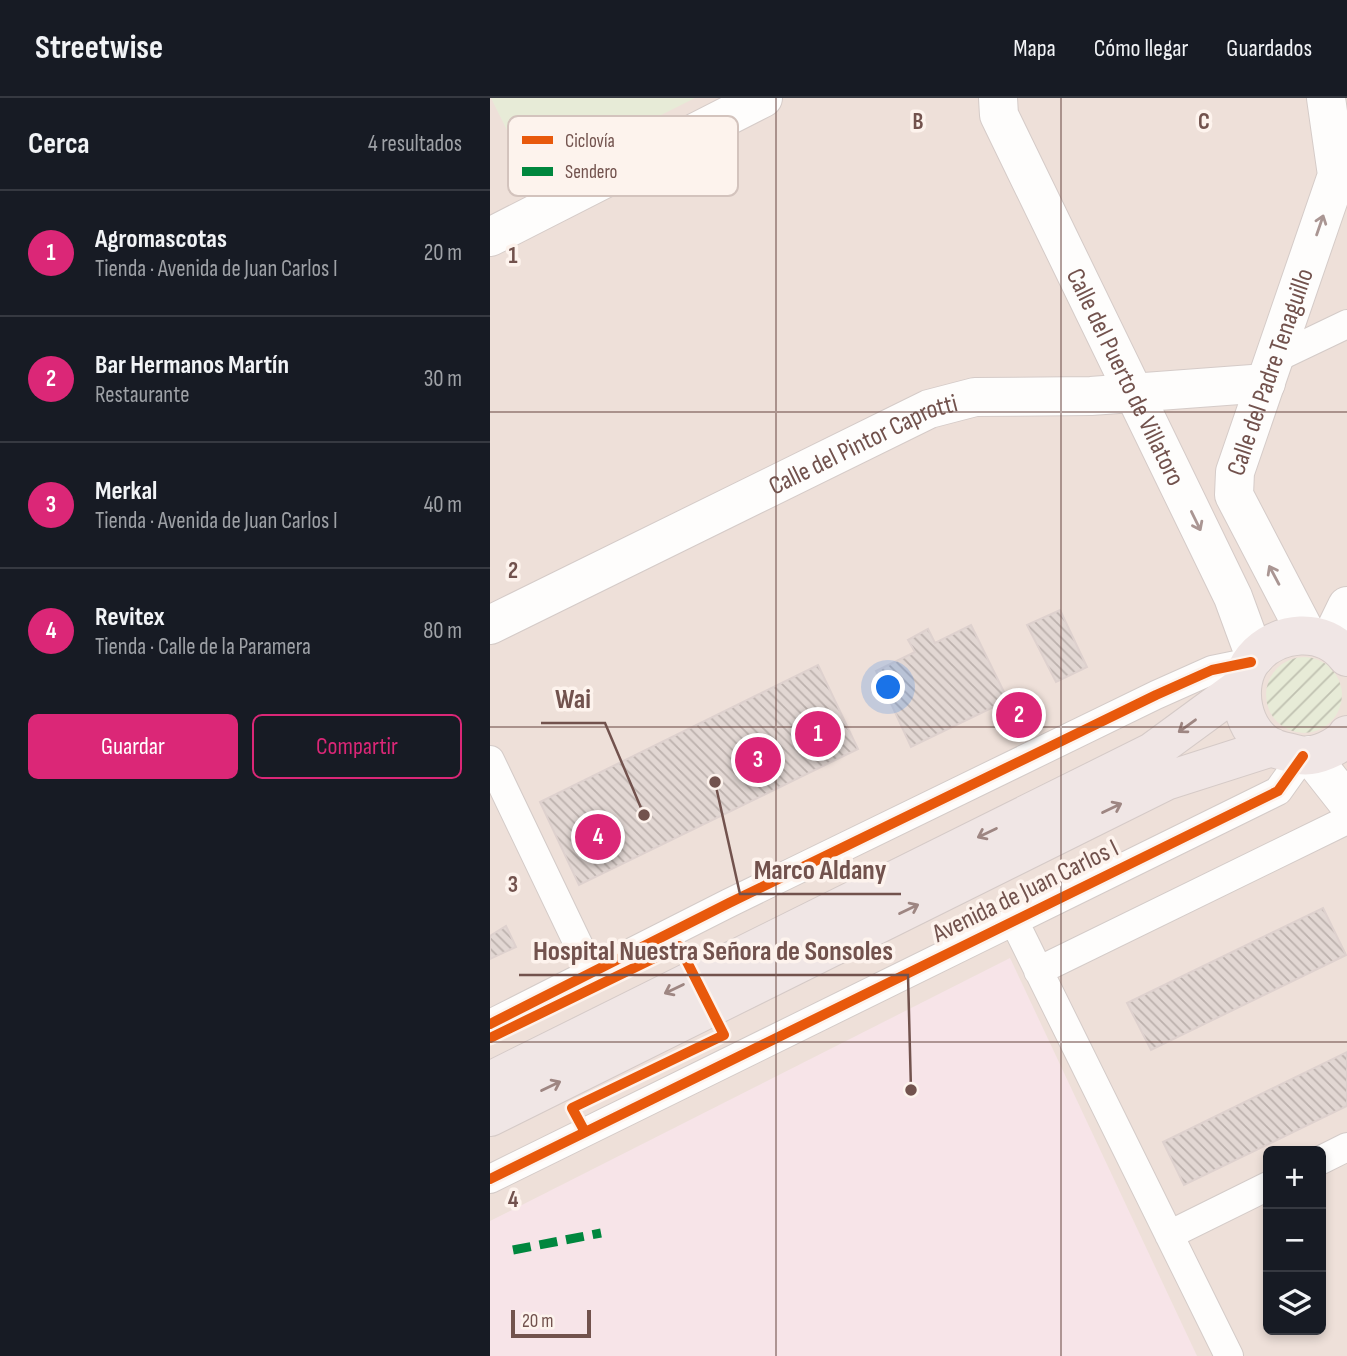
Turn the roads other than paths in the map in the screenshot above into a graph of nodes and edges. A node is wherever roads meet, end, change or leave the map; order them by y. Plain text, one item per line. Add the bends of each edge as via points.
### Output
1 (764, 98) edge
2 (998, 98) edge
3 (1326, 98) edge
4 (729, 116) edge
5 (571, 196) edge
6 (490, 237) edge
7 (1347, 324) edge
8 (1270, 371) junction
9 (1133, 394) junction
10 (1347, 606) edge
11 (490, 625) edge
12 (1334, 645) edge
13 (1249, 668) junction
14 (1326, 748) edge
15 (490, 760) edge
16 (1347, 802) edge
17 (1347, 820) edge
18 (1014, 921) junction
19 (1038, 971) junction
20 (592, 973) junction
21 (490, 1024) edge
22 (490, 1080) edge
23 (490, 1117) edge
24 (1347, 1147) edge
25 (1326, 1158) edge
26 (490, 1179) edge
27 (1263, 1188) edge
28 (1169, 1235) junction
29 (1229, 1356) edge

1 - 4 street
2 - 9 street, Calle del Puerto de Villatoro via 999,115
8 -> 3 street, Calle del Padre Tenaguillo via 1337,175
5 - 6 street
7 - 8 street, Calle del Pintor Caprotti
8 - 9 street, Calle del Pintor Caprotti
12 -> 8 street, Calle del Padre Tenaguillo via 1234,495 1236,472
9 - 11 street, Calle del Pintor Caprotti via 975,397 929,410
9 -> 13 street, Calle del Puerto de Villatoro via 1233,597
10 - 12 street
12 - 13 highway via 1278,639
13 - 14 highway via 1243,710 1254,731
13 - 20 street via 1212,670 1156,695
13 -> 22 highway via 1152,752
14 - 16 street
14 - 18 street, Avenida de Juan Carlos I via 1278,791
23 -> 14 highway, Avenida de Juan Carlos I via 1166,781
15 - 20 street
17 - 19 street
18 - 19 street
18 - 26 street, Avenida de Juan Carlos I
19 - 28 street
20 - 21 street
24 - 25 street
27 - 28 street
28 - 29 street

